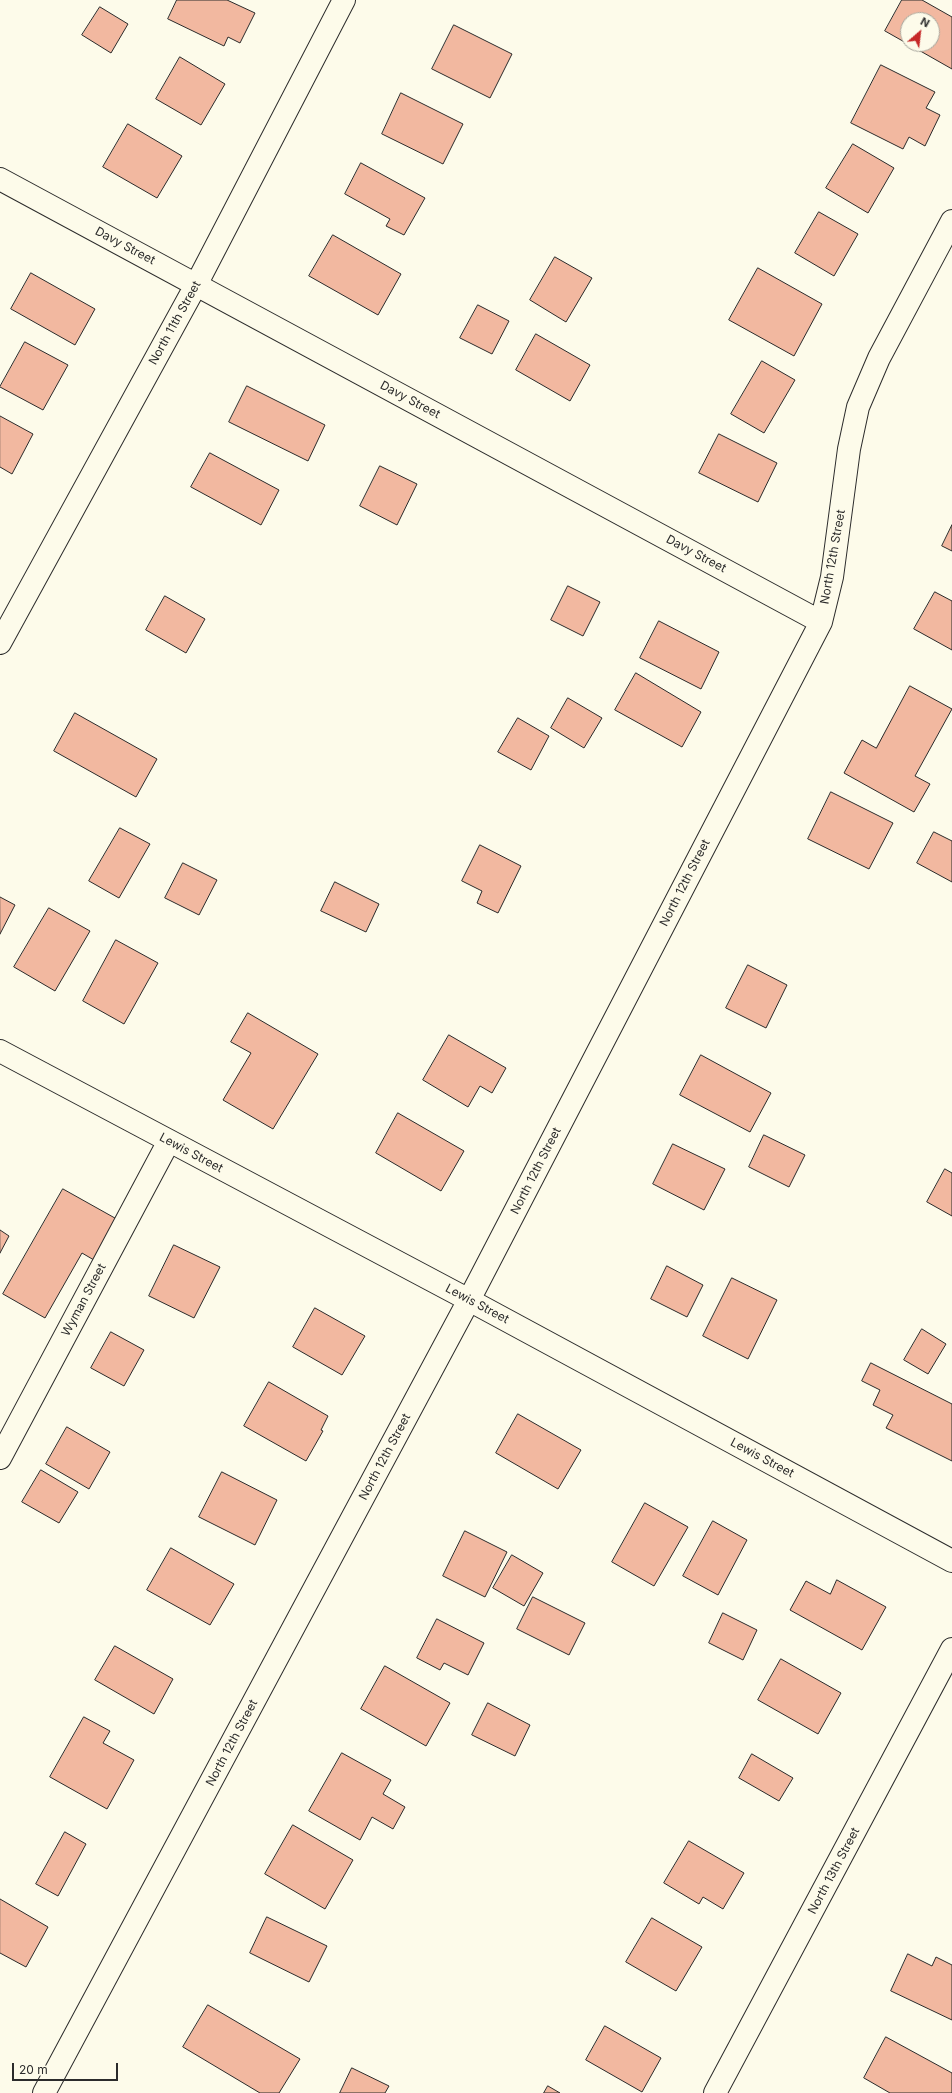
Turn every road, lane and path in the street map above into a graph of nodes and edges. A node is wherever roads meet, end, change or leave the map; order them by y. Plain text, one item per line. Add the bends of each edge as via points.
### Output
1 (344, 0) edge
2 (0, 179) edge
3 (952, 221) edge
4 (196, 285) junction
5 (821, 622) junction
6 (0, 643) edge
7 (0, 1051) edge
8 (169, 1141) junction
9 (469, 1300) junction
10 (0, 1458) edge
11 (952, 1561) edge
12 (952, 1649) edge
13 (44, 2093) edge
14 (715, 2093) edge

1 - 4 street, North 11th Street
2 - 4 street, Davy Street
3 - 5 street, North 12th Street via 879,358 858,407 849,449 832,577
4 - 5 street, Davy Street
4 - 6 street, North 11th Street
5 - 9 street, North 12th Street
7 - 8 street, Lewis Street
8 - 9 street, Lewis Street
8 - 10 street, Wyman Street
9 - 11 street, Lewis Street
9 - 13 street, North 12th Street
12 - 14 street, North 13th Street

